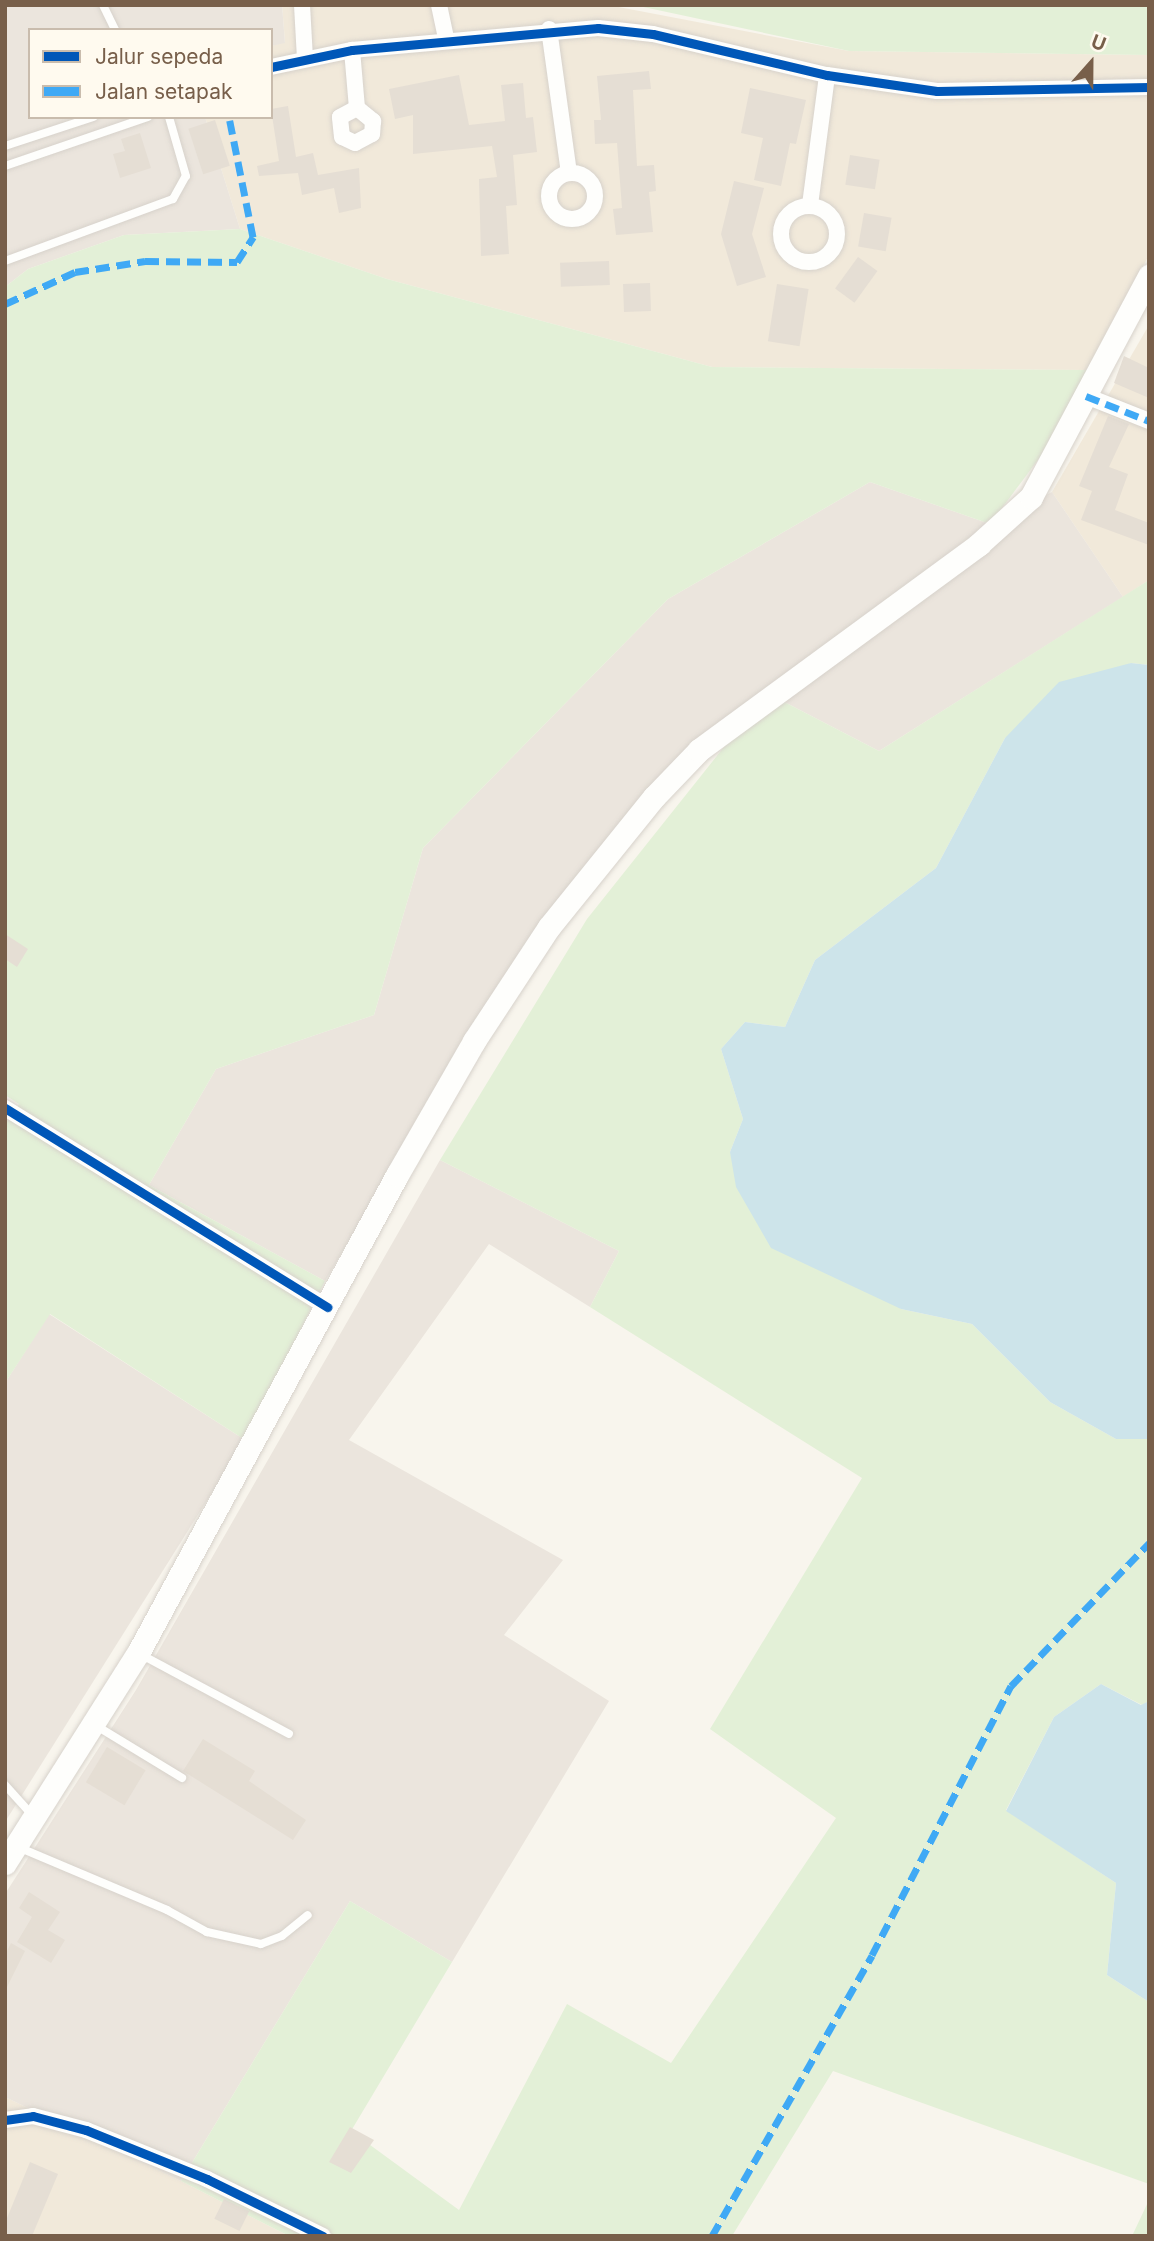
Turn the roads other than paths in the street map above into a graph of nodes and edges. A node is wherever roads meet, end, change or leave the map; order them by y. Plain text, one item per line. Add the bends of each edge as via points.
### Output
1 (103, 5) edge
2 (302, 5) edge
3 (439, 5) edge
4 (114, 28) edge
5 (549, 29) junction
6 (446, 39) junction
7 (352, 50) junction
8 (305, 58) junction
9 (273, 66) edge
10 (828, 75) junction
11 (1149, 87) edge
12 (358, 108) dead end
13 (87, 119) edge
14 (142, 119) edge
15 (170, 119) edge
16 (5, 146) edge
17 (5, 166) edge
18 (569, 173) dead end
19 (810, 205) dead end
20 (5, 261) edge
21 (1149, 276) edge
22 (1086, 396) junction
23 (1149, 421) edge
24 (5, 1108) edge
25 (327, 1307) junction
26 (138, 1653) junction
27 (95, 1726) junction
28 (289, 1734) dead end
29 (182, 1778) dead end
30 (5, 1785) edge
31 (33, 1816) junction
32 (10, 1855) edge
33 (308, 1915) dead end
34 (5, 2120) edge
35 (323, 2236) edge

1 - 4 lane
2 - 8 street
3 - 6 street
5 - 6 street
5 - 10 street via 653,34
5 - 18 street
6 - 7 street
7 - 8 street
7 - 12 street
8 - 9 street
10 - 11 street via 937,91
10 - 19 street
13 - 16 lane
14 - 17 lane
15 - 20 lane via 186,176 173,199
21 - 22 main road
22 - 23 street
22 - 25 main road via 1031,497 979,544 699,750 654,796 549,927 474,1041
24 - 25 street
25 - 26 main road
26 - 27 main road
26 - 28 lane
27 - 29 lane
27 - 31 main road
30 - 31 lane
31 - 32 main road
32 - 33 lane via 167,1910 208,1932 261,1944 282,1936
34 - 35 street via 33,2116 86,2130 207,2179

